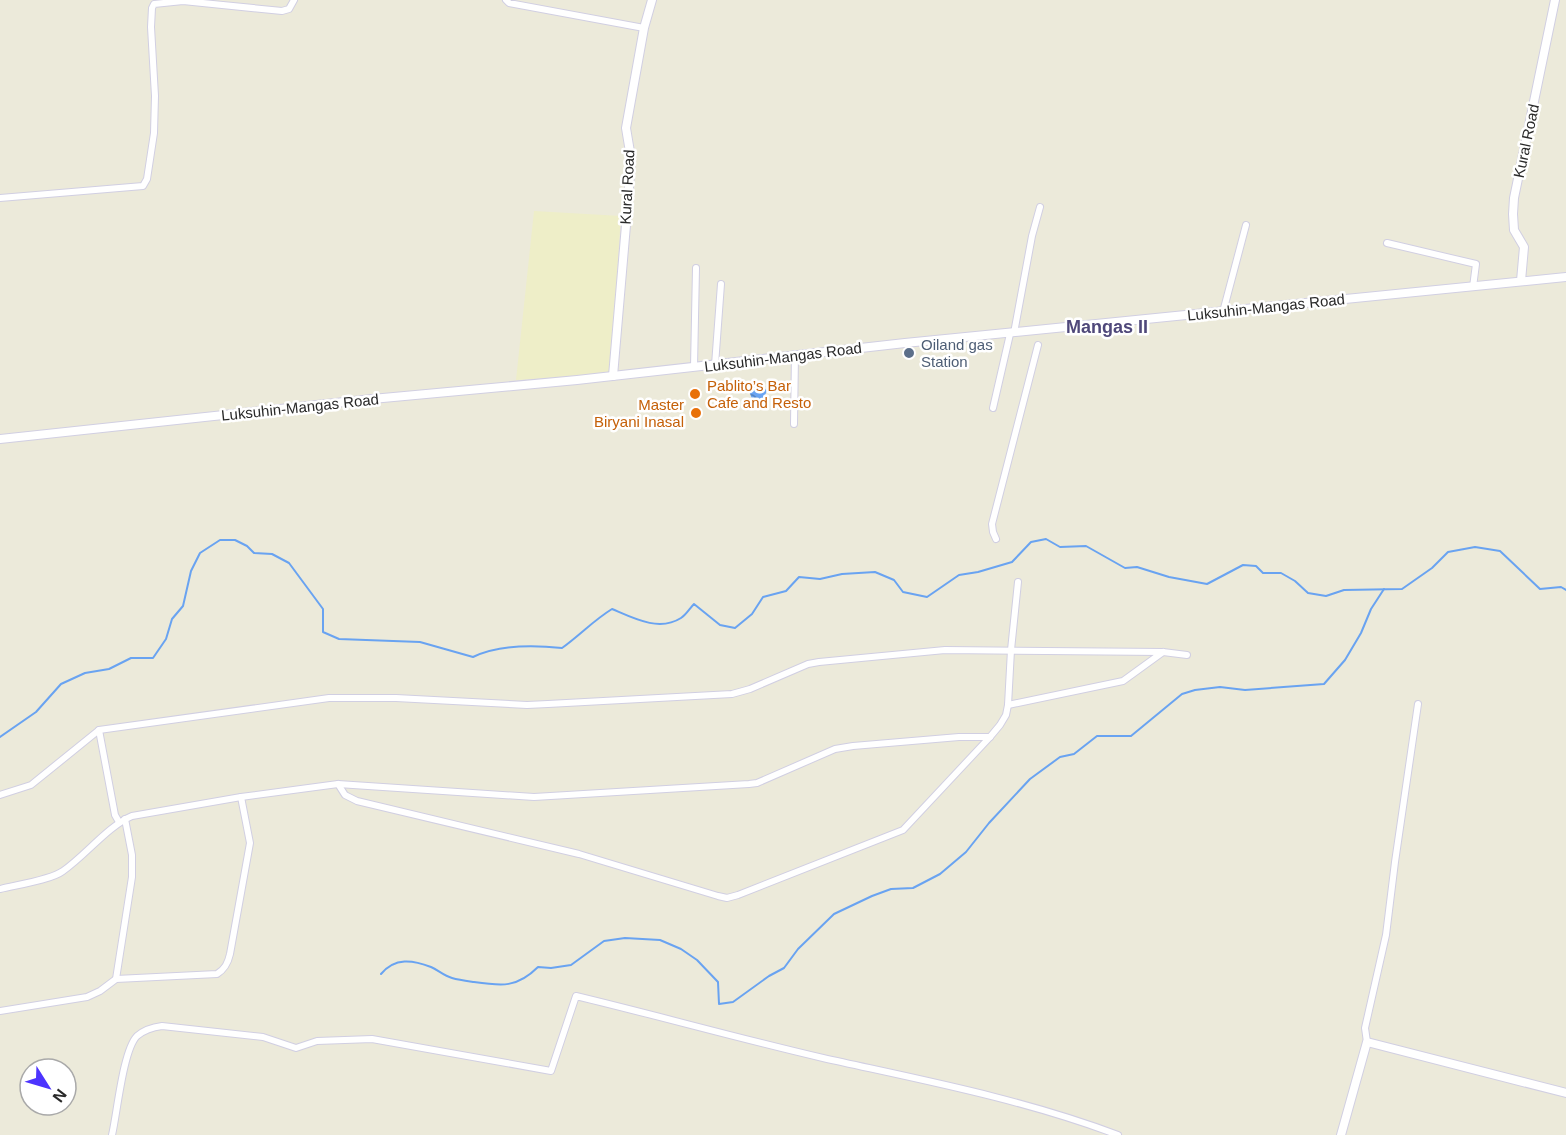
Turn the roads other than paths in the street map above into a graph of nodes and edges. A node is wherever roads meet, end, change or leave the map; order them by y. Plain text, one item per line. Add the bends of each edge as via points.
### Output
1 (294, 0) edge
2 (506, 0) edge
3 (652, 0) edge
4 (1555, 0) edge
5 (176, 1) edge
6 (645, 28) junction
7 (0, 198) edge
8 (1040, 207) dead end
9 (1245, 225) dead end
10 (1387, 243) dead end
11 (696, 268) dead end
12 (1566, 277) edge
13 (1521, 281) junction
14 (721, 284) dead end
15 (1473, 287) junction
16 (1224, 312) junction
17 (1042, 330) junction
18 (1012, 333) junction
19 (795, 354) junction
20 (715, 365) junction
21 (694, 367) junction
22 (613, 376) junction
23 (993, 408) dead end
24 (794, 424) dead end
25 (0, 439) edge
26 (996, 539) dead end
27 (1018, 582) dead end
28 (1011, 650) junction
29 (1163, 652) junction
30 (1187, 655) dead end
31 (1418, 704) dead end
32 (1008, 705) junction
33 (99, 730) junction
34 (990, 737) junction
35 (338, 784) junction
36 (0, 795) edge
37 (241, 797) junction
38 (122, 821) junction
39 (0, 890) edge
40 (116, 980) junction
41 (0, 1011) edge
42 (1367, 1042) junction
43 (1566, 1093) edge
44 (112, 1135) edge
45 (1118, 1135) edge
46 (1341, 1135) edge

1 - 5 street via 290,9 282,11
2 - 6 street
3 - 6 main road, Kural Road
4 - 13 main road, Kural Road via 1513,214 1514,230 1524,247
5 - 7 street via 154,4 152,8 154,133 143,186
6 - 22 main road, Kural Road via 626,128 631,158
8 - 18 street
9 - 16 street
10 - 15 street via 1476,264
11 - 21 street
12 - 13 main road, Luksuhin-Mangas Road
13 - 15 main road, Luksuhin-Mangas Road
14 - 20 street
15 - 16 main road, Luksuhin-Mangas Road
16 - 17 main road, Luksuhin-Mangas Road
17 - 18 main road, Luksuhin-Mangas Road
17 - 26 street via 992,524
18 - 19 main road, Luksuhin-Mangas Road
18 - 23 street
19 - 20 main road, Luksuhin-Mangas Road
19 - 24 street
20 - 21 main road, Luksuhin-Mangas Road
21 - 22 main road, Luksuhin-Mangas Road
22 - 25 main road, Luksuhin-Mangas Road
27 - 28 street
28 - 29 street
28 - 32 street
28 - 33 street via 945,650 819,662 750,689 713,696 527,705 329,698
29 - 30 street
29 - 32 street via 1123,681
31 - 42 street via 1386,935 1365,1028
32 - 34 street
33 - 36 street via 31,785
33 - 38 street via 115,815
34 - 35 street via 835,749 749,784 534,796
34 - 35 street via 903,830 727,898 579,854 357,801 345,795
35 - 37 street
37 - 38 street via 142,813
37 - 40 street via 250,843 230,954 224,968 217,974
38 - 39 street via 62,872
38 - 40 street via 132,855 132,877
40 - 41 street via 87,997
42 - 43 main road
42 - 46 main road
44 - 45 street via 129,1050 137,1036 152,1028 262,1037 296,1048 317,1041 372,1039 551,1071 576,996 968,1090

